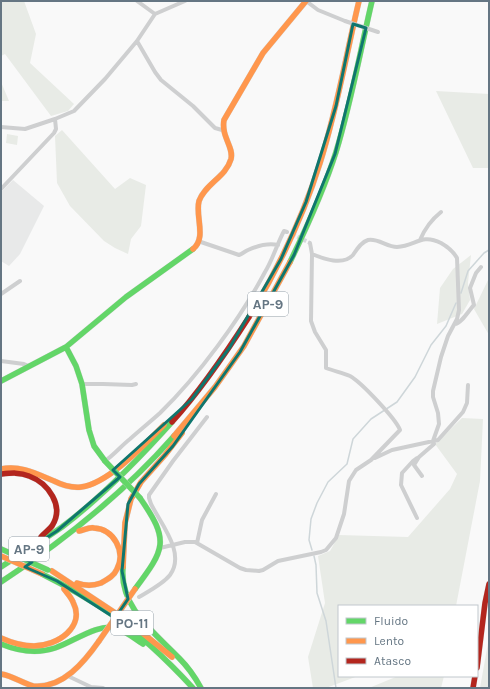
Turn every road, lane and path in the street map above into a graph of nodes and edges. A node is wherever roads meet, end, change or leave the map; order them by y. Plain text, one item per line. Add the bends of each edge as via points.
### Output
1 (137, 1) edge
2 (183, 1) edge
3 (306, 1) edge
4 (359, 1) edge
5 (372, 1) edge
6 (155, 14) junction
7 (378, 32) dead end
8 (137, 41) junction
9 (55, 119) junction
10 (1, 127) edge
11 (222, 130) junction
12 (1, 189) edge
13 (441, 212) dead end
14 (287, 232) dead end
15 (420, 240) junction
16 (198, 241) junction
17 (310, 242) dead end
18 (278, 245) junction
19 (312, 254) junction
20 (481, 267) dead end
21 (20, 281) dead end
22 (1, 294) edge
23 (454, 324) junction
24 (66, 347) junction
25 (1, 361) edge
26 (29, 366) junction
27 (1, 381) edge
28 (220, 381) junction
29 (82, 384) junction
30 (136, 384) dead end
31 (468, 385) dead end
32 (192, 399) junction
33 (207, 417) dead end
34 (433, 441) junction
35 (419, 457) junction
36 (371, 460) junction
37 (105, 461) junction
38 (1, 469) edge
39 (1, 474) edge
40 (422, 476) dead end
41 (216, 494) dead end
42 (417, 518) dead end
43 (197, 543) junction
44 (173, 544) junction
45 (57, 545) junction
46 (160, 548) junction
47 (1, 549) edge
48 (1, 556) edge
49 (1, 567) edge
50 (50, 570) junction
51 (18, 571) junction
52 (1, 582) edge
53 (57, 582) junction
54 (489, 584) edge
55 (1, 586) edge
56 (139, 597) dead end
57 (1, 638) edge
58 (1, 644) edge
59 (158, 653) junction
60 (478, 659) edge
61 (1, 674) edge
62 (70, 677) junction
63 (475, 677) edge
64 (39, 687) edge
65 (103, 688) edge
66 (193, 688) edge
67 (201, 688) edge
68 (473, 688) edge

1 - 6 street
2 - 6 street
3 - 7 street, bridge via 318,10 345,22
3 - 11 main road via 263,53 224,120
4 - 32 main road, AP-9 via 336,106 306,202 262,295 230,347
5 - 28 main road, AP-9 via 346,118 322,190 294,255 259,320
6 - 8 street
8 - 9 street via 78,107 69,114
8 - 11 street via 161,80 215,128
9 - 10 street via 25,129
9 - 12 street via 54,133
11 - 16 main road via 231,157 228,165 200,198
13 - 15 street via 425,229
14 - 18 street via 284,230
15 - 19 street via 397,247 374,240 366,241 349,258 343,260 326,260
15 - 23 street via 437,241 451,250 457,258 459,306
16 - 18 street via 238,255 270,243
16 - 24 main road via 190,252 126,297
17 - 19 street
18 - 37 street via 244,308 189,382
19 - 36 street via 311,321 314,332 326,350 326,368 352,377 375,398 400,430
20 - 23 street via 470,288 474,305 460,322
21 - 22 street
23 - 34 street via 441,358 433,391 439,424
24 - 26 main road
24 - 29 main road
25 - 26 street
26 - 27 main road
28 - 45 main road, AP-9 via 177,434 124,489
28 - 67 main road via 173,446 139,484 128,504 125,522 125,560 122,571 123,586 128,599 149,628 187,667
29 - 30 street
29 - 37 main road via 89,430 94,446
31 - 34 street via 467,403 463,412 438,440
32 - 38 main road via 124,462 100,480 87,486 68,487 28,470
32 - 49 main road, AP-9 via 136,461 87,507 57,531
33 - 44 street via 149,495 150,504
34 - 35 street via 434,444
34 - 36 street via 392,450
35 - 40 street via 414,465
35 - 42 street via 402,473 400,485
36 - 43 street via 356,470 349,481 341,526 336,538 321,552 278,561 259,571 240,568
37 - 46 main road, bridge via 140,498 160,536
39 - 49 main road via 13,472 41,482 52,494 57,513 53,526 45,534
41 - 43 street via 202,520
43 - 44 street
44 - 46 street
44 - 56 street via 176,559 170,574
45 - 50 main road via 80,530 102,528 115,538 119,546 119,564 110,578 93,585 84,585
45 - 51 main road, AP-9
46 - 62 main road, bridge via 99,641
47 - 50 main road, PO-11, bridge
48 - 53 main road, PO-11, bridge
50 - 67 main road, PO-11 via 136,626 183,668
51 - 52 main road, AP-9
51 - 55 main road
53 - 57 main road via 70,595 77,608 76,621 68,634 54,642 34,645 22,645
53 - 59 main road, PO-11 via 114,616
54 - 60 main road via 484,603
58 - 59 main road via 24,651 39,651 56,648 100,629 115,628
59 - 66 main road, PO-11
61 - 64 main road
62 - 64 main road via 52,685
62 - 65 street via 90,687
63 - 68 main road

